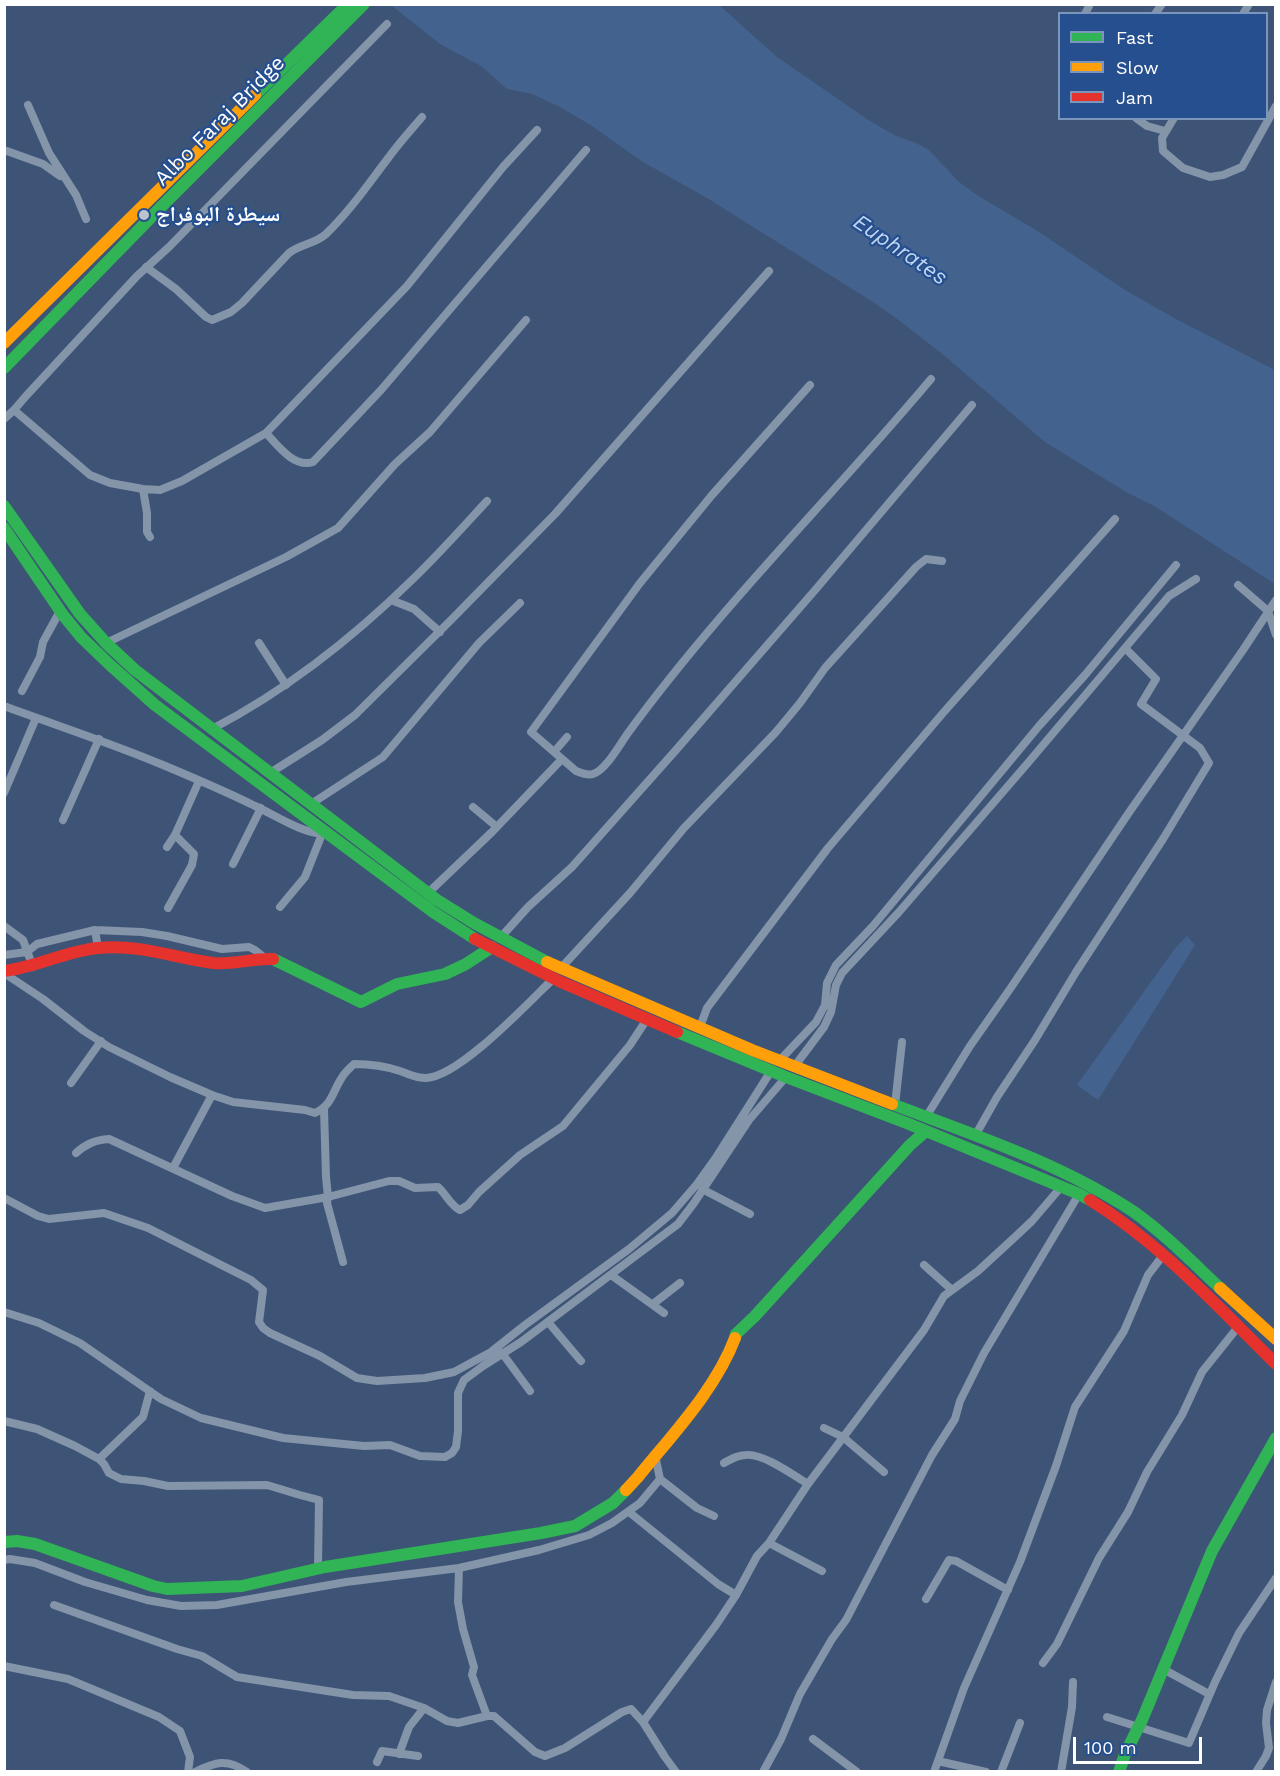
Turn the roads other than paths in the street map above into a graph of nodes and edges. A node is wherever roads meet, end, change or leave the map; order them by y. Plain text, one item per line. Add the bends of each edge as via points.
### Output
1 (348, 4) edge
2 (364, 4) edge
3 (387, 24) dead end
4 (261, 99) junction
5 (28, 105) dead end
6 (422, 117) dead end
7 (1139, 120) edge
8 (1173, 120) edge
9 (1267, 120) edge
10 (537, 130) dead end
11 (1165, 131) junction
12 (4, 150) edge
13 (586, 150) dead end
14 (68, 182) junction
15 (86, 219) dead end
16 (147, 267) junction
17 (769, 271) dead end
18 (526, 320) dead end
19 (4, 343) edge
20 (4, 368) edge
21 (931, 379) dead end
22 (810, 385) dead end
23 (972, 405) dead end
24 (14, 410) junction
25 (4, 419) edge
26 (266, 433) junction
27 (143, 489) junction
28 (487, 501) dead end
29 (4, 506) edge
30 (1115, 519) dead end
31 (4, 528) edge
32 (150, 537) dead end
33 (942, 561) dead end
34 (1176, 565) dead end
35 (1196, 579) dead end
36 (1238, 585) dead end
37 (391, 600) junction
38 (1275, 600) edge
39 (520, 603) dead end
40 (60, 611) junction
41 (1268, 611) junction
42 (440, 632) junction
43 (1275, 635) edge
44 (106, 643) junction
45 (259, 643) dead end
46 (1125, 648) junction
47 (286, 685) junction
48 (22, 691) dead end
49 (4, 706) edge
50 (36, 718) junction
51 (212, 729) junction
52 (1183, 736) junction
53 (567, 737) dead end
54 (99, 740) junction
55 (554, 752) junction
56 (562, 759) junction
57 (270, 773) junction
58 (199, 781) junction
59 (4, 793) edge
60 (311, 804) junction
61 (473, 807) dead end
62 (261, 808) junction
63 (63, 820) dead end
64 (497, 827) junction
65 (325, 834) junction
66 (175, 835) junction
67 (167, 847) dead end
68 (369, 848) junction
69 (362, 859) junction
70 (233, 864) dead end
71 (428, 893) junction
72 (280, 907) dead end
73 (168, 908) dead end
74 (4, 926) edge
75 (95, 930) junction
76 (501, 937) junction
77 (183, 940) junction
78 (492, 947) junction
79 (98, 948) junction
80 (27, 952) junction
81 (4, 956) edge
82 (173, 956) junction
83 (265, 958) junction
84 (33, 967) junction
85 (561, 968) junction
86 (4, 972) edge
87 (553, 979) junction
88 (647, 1019) junction
89 (691, 1028) junction
90 (101, 1041) junction
91 (902, 1042) dead end
92 (780, 1060) junction
93 (794, 1066) junction
94 (771, 1071) junction
95 (786, 1077) junction
96 (71, 1083) dead end
97 (212, 1095) junction
98 (895, 1105) junction
99 (324, 1109) junction
100 (926, 1118) junction
101 (926, 1131) junction
102 (975, 1136) junction
103 (76, 1153) dead end
104 (173, 1168) junction
105 (1061, 1187) junction
106 (702, 1189) junction
107 (1079, 1194) junction
108 (328, 1197) junction
109 (4, 1198) edge
110 (750, 1214) dead end
111 (1164, 1254) junction
112 (343, 1262) dead end
113 (924, 1265) dead end
114 (611, 1275) junction
115 (680, 1283) dead end
116 (952, 1290) junction
117 (653, 1304) junction
118 (4, 1312) edge
119 (664, 1313) dead end
120 (548, 1322) junction
121 (1239, 1327) junction
122 (1275, 1339) edge
123 (502, 1353) junction
124 (581, 1361) dead end
125 (1275, 1362) edge
126 (150, 1391) junction
127 (530, 1391) dead end
128 (4, 1421) edge
129 (824, 1428) dead end
130 (843, 1437) junction
131 (1275, 1438) edge
132 (655, 1455) junction
133 (99, 1460) junction
134 (724, 1463) dead end
135 (884, 1472) dead end
136 (660, 1479) junction
137 (808, 1484) junction
138 (629, 1512) junction
139 (714, 1516) dead end
140 (4, 1542) edge
141 (769, 1543) junction
142 (4, 1560) edge
143 (318, 1568) junction
144 (459, 1568) junction
145 (822, 1572) dead end
146 (1275, 1578) edge
147 (1008, 1590) junction
148 (736, 1595) junction
149 (926, 1599) dead end
150 (54, 1605) dead end
151 (1043, 1663) dead end
152 (4, 1666) edge
153 (1162, 1670) junction
154 (1073, 1682) dead end
155 (1275, 1682) edge
156 (1209, 1694) junction
157 (424, 1708) junction
158 (488, 1716) junction
159 (1107, 1717) dead end
160 (644, 1722) junction
161 (1020, 1723) dead end
162 (1139, 1727) junction
163 (813, 1739) dead end
164 (399, 1754) junction
165 (418, 1756) dead end
166 (938, 1761) junction
167 (377, 1762) dead end
168 (188, 1772) edge
169 (195, 1772) edge
170 (247, 1772) edge
171 (676, 1772) edge
172 (763, 1772) edge
173 (857, 1772) edge
174 (934, 1772) edge
175 (986, 1772) edge
176 (1001, 1772) edge
177 (1061, 1772) edge
178 (1119, 1772) edge
179 (1256, 1772) edge

1 - 4 main road, Albo Faraj Bridge
2 - 4 main road, Albo Faraj Bridge
3 - 16 street
4 - 19 main road, Albo Faraj Bridge
4 - 20 main road, Albo Faraj Bridge
5 - 14 street via 49,153
6 - 16 street via 326,234 316,242 297,247 231,312 212,320 206,317
7 - 11 street
8 - 11 street
9 - 11 street via 1242,167 1210,177 1183,168 1163,151
10 - 26 street via 407,286
12 - 14 street via 43,164
13 - 26 street via 381,390 313,462 300,463
14 - 15 street
16 - 24 street
17 - 42 street via 555,513
18 - 44 street via 430,432 395,464 338,528
21 - 56 street via 711,628 602,768 592,775 584,774
22 - 55 street via 640,583 531,732
23 - 76 street via 661,767 572,867
24 - 25 street
24 - 27 street via 90,475
26 - 27 street via 182,481 160,490
27 - 32 street
28 - 37 street
29 - 44 main road via 80,614
30 - 89 street via 828,848
31 - 40 main road
33 - 85 street via 926,559 916,567 825,668 776,732 684,828
34 - 92 street via 836,965 816,1022
35 - 46 street via 1169,596
36 - 41 street
37 - 42 street via 414,609
37 - 47 street
38 - 41 street
39 - 60 street via 479,643 383,757
40 - 48 street
40 - 65 main road via 81,637 155,705
41 - 43 street
41 - 52 street
42 - 57 street via 355,715
44 - 51 main road
45 - 47 street
46 - 52 street via 1156,679 1141,704
46 - 93 street via 842,973 824,1027
47 - 51 street
49 - 50 street
50 - 54 street
50 - 59 street
51 - 57 main road
52 - 100 street via 970,1046
52 - 102 street via 1200,748 1209,763
53 - 55 street
54 - 58 street
54 - 63 street
55 - 56 street
56 - 64 street
57 - 60 main road
58 - 62 street
58 - 66 street
60 - 68 main road
61 - 64 street
62 - 65 street via 301,828
62 - 70 street
64 - 71 street
65 - 69 main road
65 - 72 street via 305,877
66 - 67 street
66 - 73 street via 194,854
68 - 69 main road
68 - 71 main road
69 - 78 main road via 467,935
71 - 76 main road
74 - 80 street via 23,940
75 - 77 street via 142,932
75 - 79 street
75 - 80 street via 37,944
76 - 85 main road
77 - 82 street
77 - 83 street via 222,949 249,947
78 - 83 main road via 446,974 390,987 361,1002 276,958
78 - 87 main road
79 - 82 main road via 144,949
79 - 84 main road via 54,957
80 - 81 street
80 - 84 street
82 - 83 main road via 220,963
84 - 86 main road
85 - 89 main road
86 - 90 street
87 - 88 main road
87 - 99 street via 493,1036 443,1074 417,1078 371,1064 354,1064
88 - 89 main road
88 - 108 street via 563,1126 520,1155 460,1210 438,1187 415,1188 399,1181
89 - 92 main road
89 - 94 main road
90 - 96 street
90 - 97 street
91 - 98 street
92 - 93 main road
93 - 98 main road
94 - 95 main road
94 - 109 street via 717,1156 672,1213 491,1352 454,1372 425,1378 357,1378 270,1333 259,1322 263,1290 251,1280 148,1228 104,1213 49,1219
95 - 101 main road
95 - 106 street via 759,1107
97 - 99 street via 233,1102 315,1113
97 - 104 street
98 - 100 main road
99 - 108 street
100 - 102 main road
101 - 105 main road
101 - 132 main road via 736,1334 706,1392
102 - 122 main road via 1076,1178 1128,1209
103 - 104 street via 91,1142 109,1139
104 - 108 street via 265,1209
105 - 107 main road
105 - 116 street via 1024,1229
106 - 110 street
106 - 114 street via 678,1224
107 - 111 main road
107 - 172 street via 984,1353 955,1419 932,1455 846,1620 800,1694
108 - 112 street
111 - 121 main road
111 - 147 street via 1148,1275 1124,1331 1075,1407
113 - 116 street
114 - 117 street
114 - 120 street
115 - 117 street
116 - 130 street
117 - 119 street
118 - 126 street via 80,1342
120 - 123 street
120 - 124 street
121 - 125 main road
121 - 151 street via 1202,1372 1182,1415 1099,1558 1057,1644
123 - 126 street via 465,1380 458,1393 456,1448 445,1457 420,1455 390,1445 283,1438 201,1418
123 - 127 street
126 - 133 street via 143,1417
128 - 133 street via 37,1429
129 - 130 street
130 - 135 street
130 - 137 street
131 - 153 main road via 1212,1551
132 - 136 street
132 - 143 main road via 613,1503 575,1526
133 - 143 street via 121,1479 168,1486 267,1485 319,1500
134 - 137 street via 748,1454 760,1457
136 - 138 street
136 - 139 street via 697,1508
137 - 141 street
138 - 144 street via 589,1535
138 - 148 street
140 - 143 main road via 35,1544 167,1589 242,1586
141 - 145 street
141 - 148 street via 757,1556
142 - 144 street via 35,1563 116,1591 181,1606 217,1605 346,1582
144 - 158 street via 458,1602 474,1667 472,1675
146 - 156 street via 1239,1633
147 - 149 street via 956,1560 949,1560
147 - 166 street via 964,1688
148 - 160 street
150 - 157 street via 202,1656 237,1677 353,1695 389,1696
152 - 168 street via 68,1679 159,1718 180,1731 190,1757
153 - 156 street
153 - 162 main road
154 - 177 street
155 - 179 street via 1267,1710 1269,1748
156 - 162 street via 1189,1743
157 - 158 street via 458,1723
157 - 164 street via 410,1727
158 - 160 street via 494,1716 535,1752 545,1756 622,1712 631,1709
159 - 162 street
160 - 171 street
161 - 176 street
162 - 178 main road
163 - 173 street
164 - 165 street
164 - 167 street via 382,1751
166 - 174 street
166 - 175 street
169 - 170 street via 223,1761

